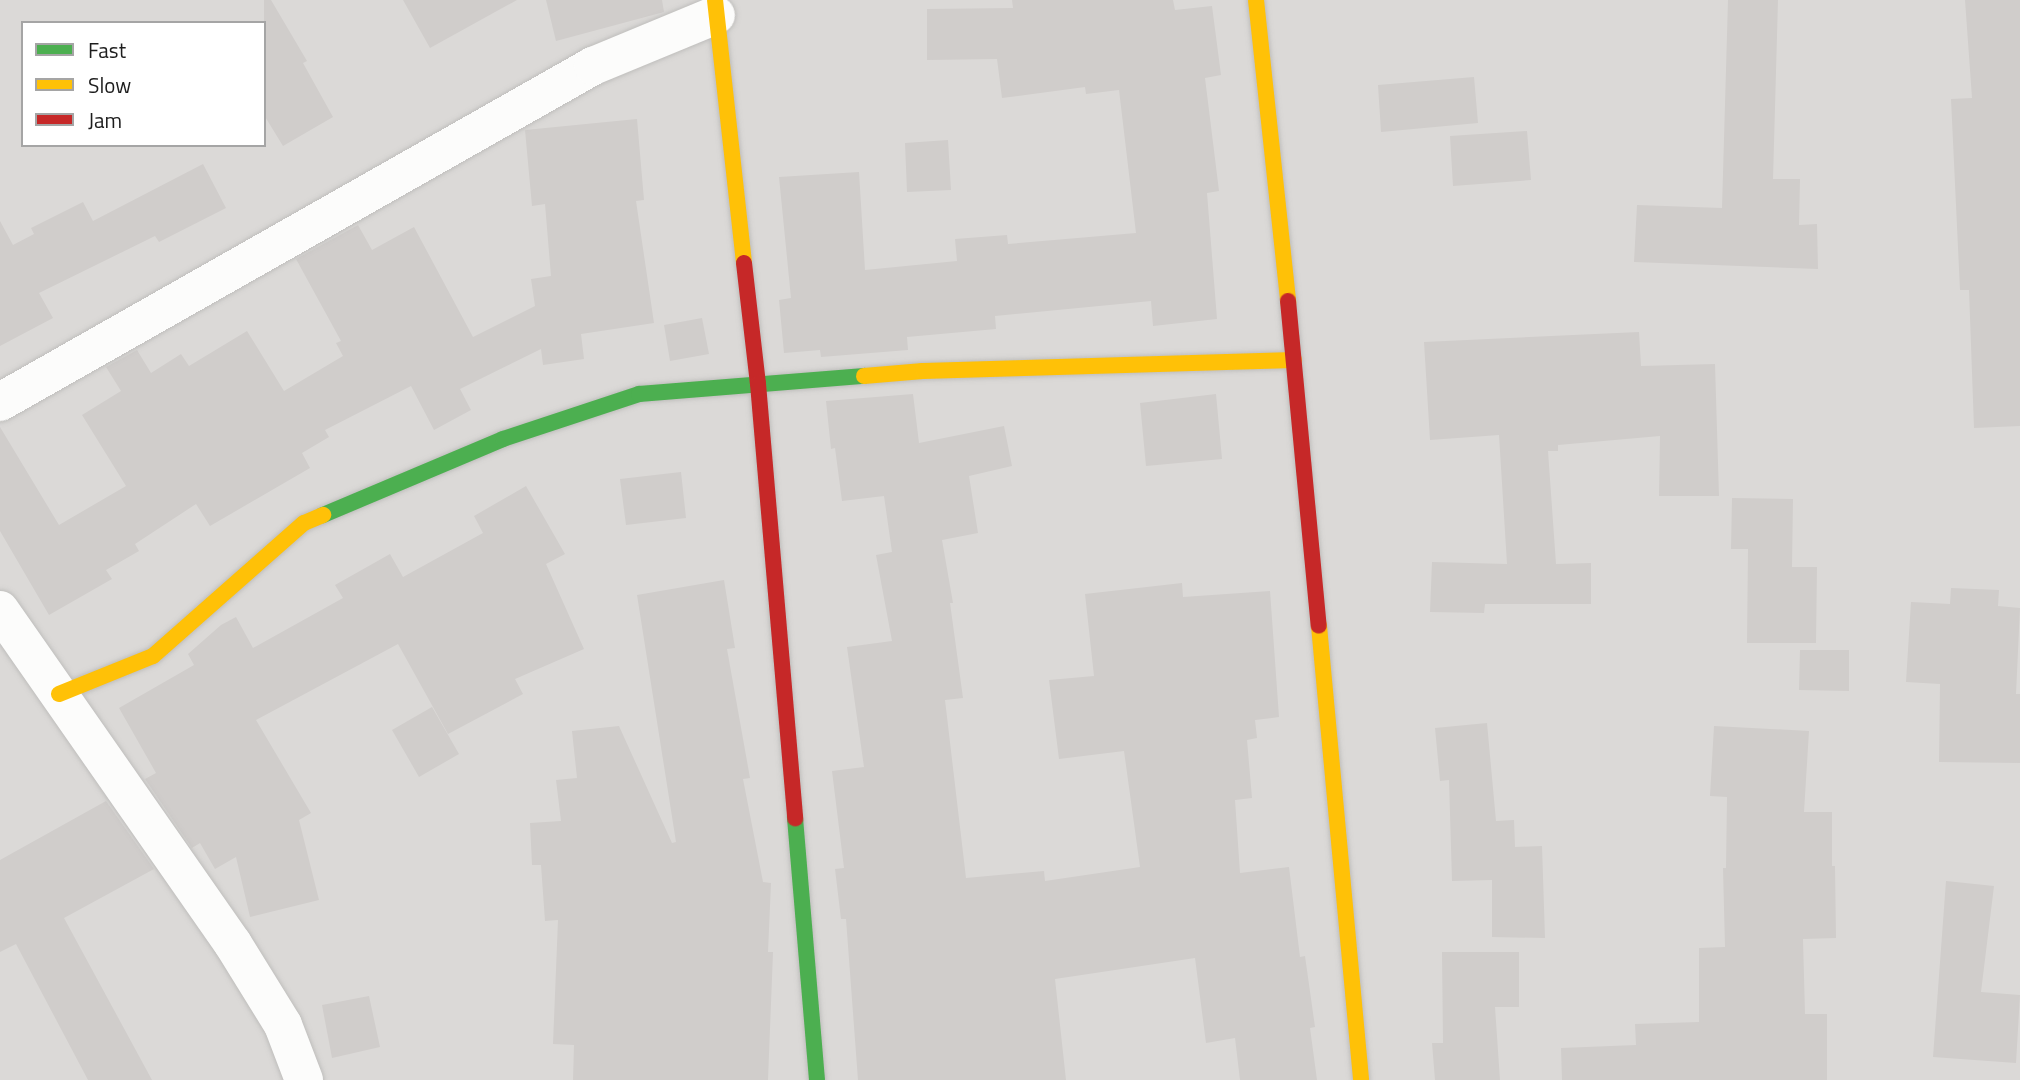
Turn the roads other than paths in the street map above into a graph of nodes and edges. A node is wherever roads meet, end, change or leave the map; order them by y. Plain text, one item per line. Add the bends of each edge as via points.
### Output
1 (1256, 0) edge
2 (715, 8) edge
3 (1294, 360) junction
4 (758, 384) junction
5 (0, 402) edge
6 (0, 610) edge
7 (59, 694) junction
8 (303, 1080) edge
9 (817, 1080) edge
10 (1361, 1080) edge

1 - 3 street
2 - 4 street
2 - 5 street via 593,66
3 - 4 street via 923,371
3 - 10 street
4 - 7 street via 639,394 503,439 304,523 153,656
4 - 9 street
6 - 7 street
7 - 8 street via 233,944 283,1025

